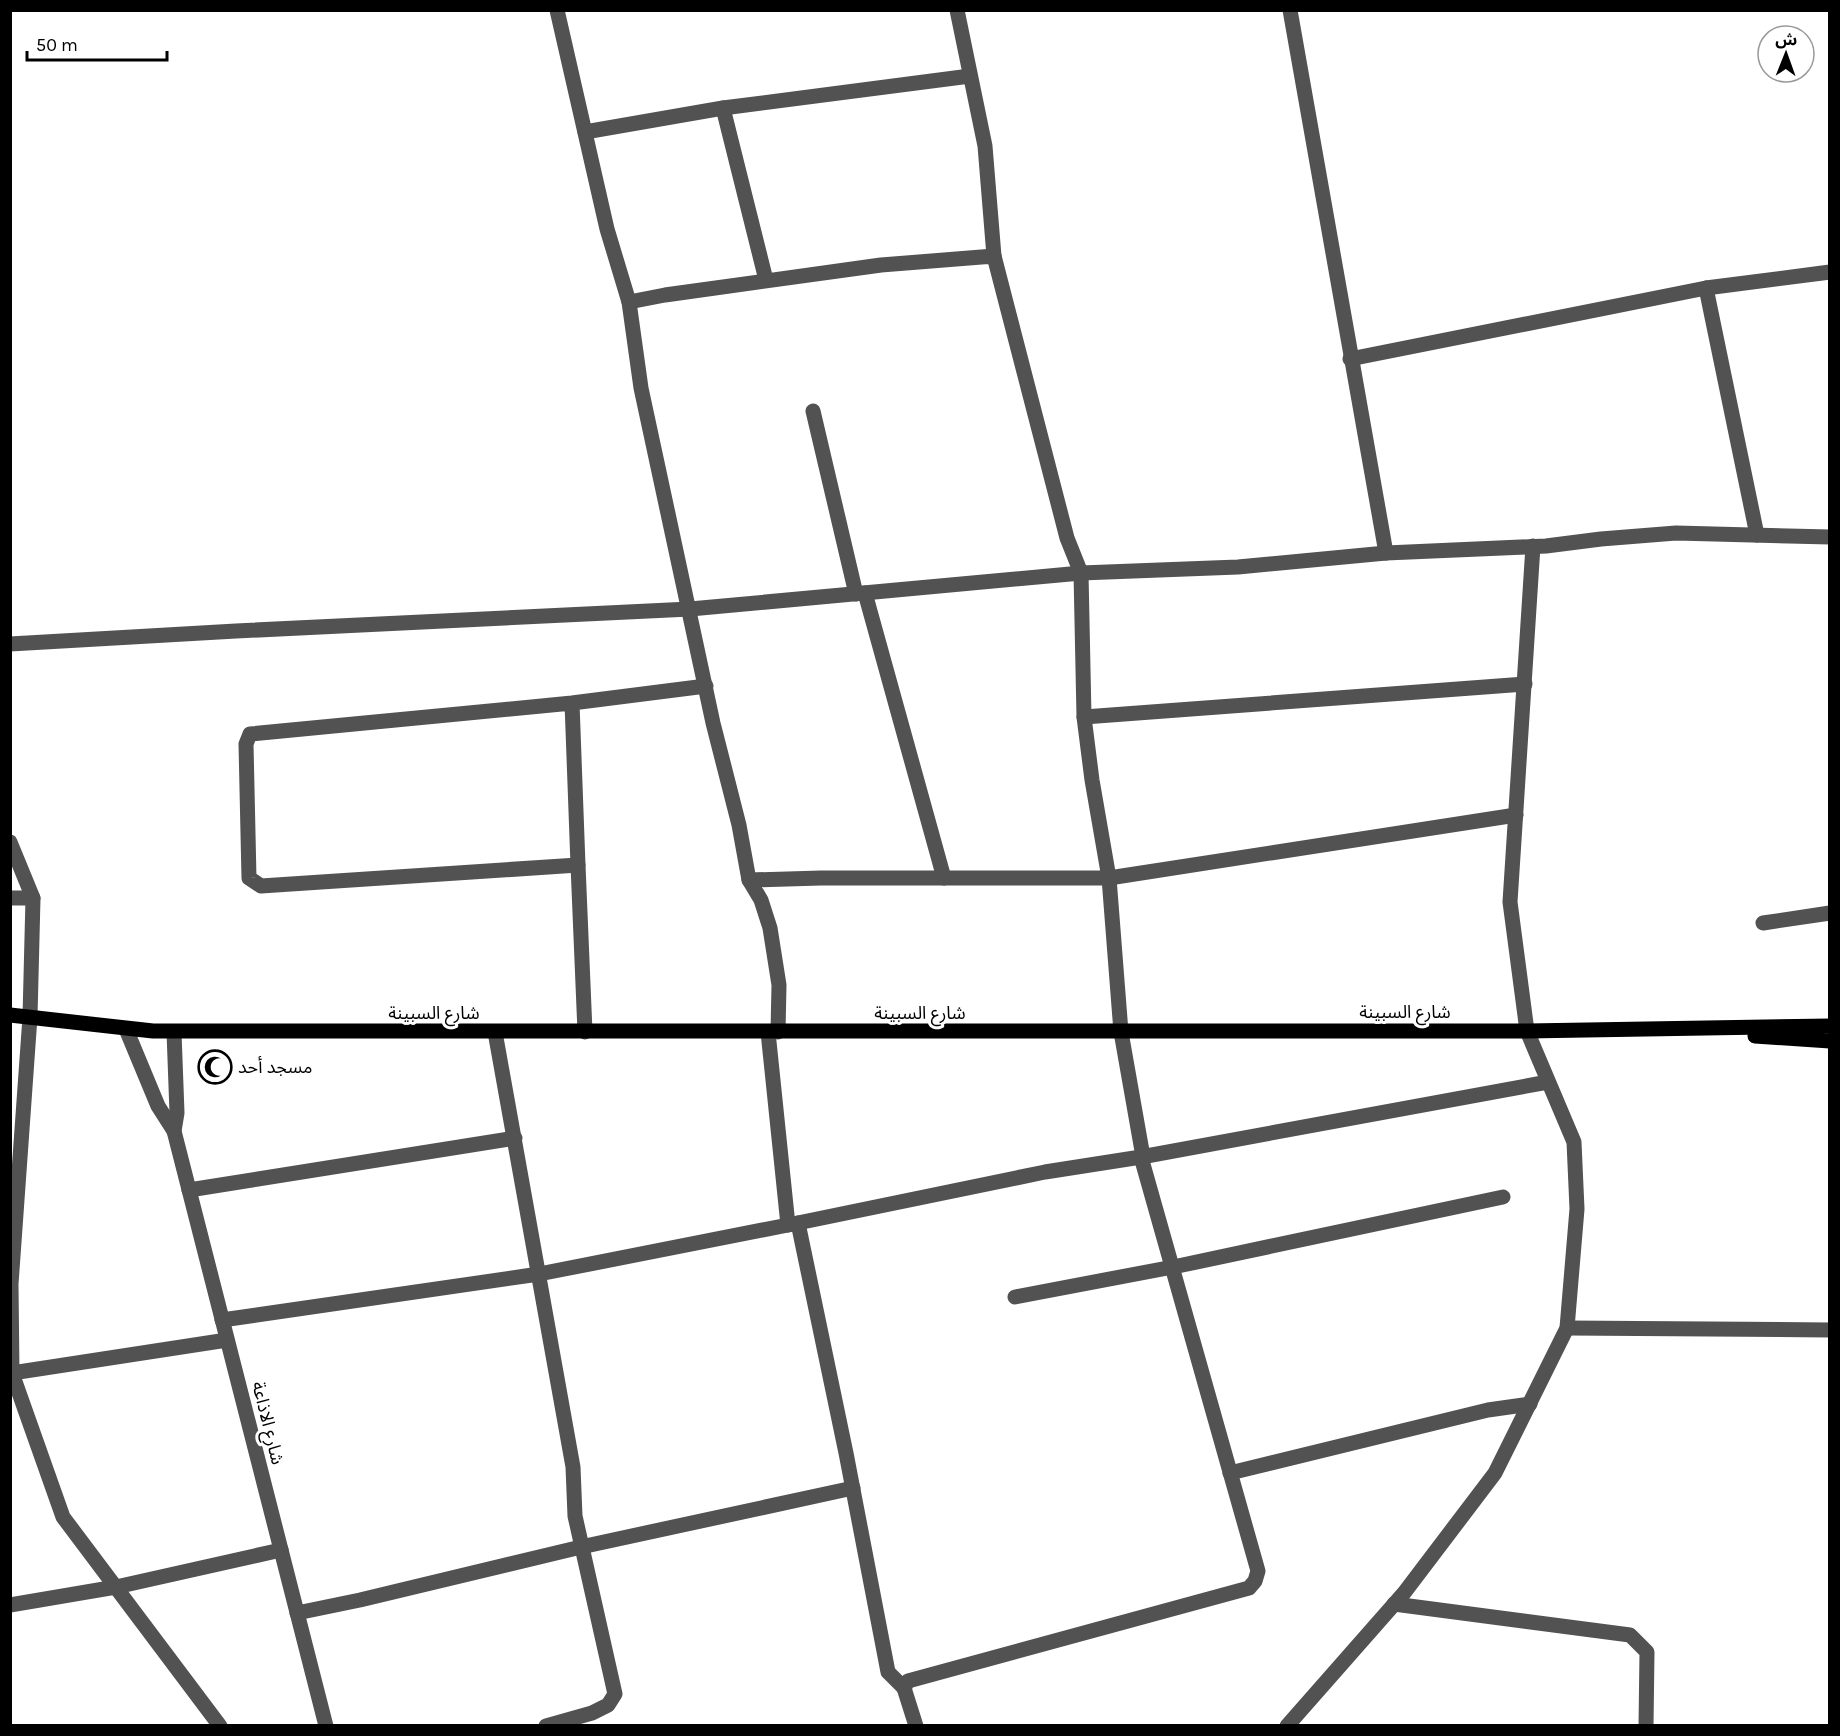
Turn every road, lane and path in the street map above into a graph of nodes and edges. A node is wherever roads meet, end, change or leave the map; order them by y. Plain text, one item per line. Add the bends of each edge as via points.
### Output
1 (557, 10) edge
2 (957, 10) edge
3 (1290, 10) edge
4 (970, 76) junction
5 (723, 108) junction
6 (585, 132) junction
7 (994, 256) junction
8 (1830, 272) edge
9 (766, 280) junction
10 (1706, 288) junction
11 (629, 302) junction
12 (1350, 359) junction
13 (813, 411) dead end
14 (1757, 535) junction
15 (1830, 537) edge
16 (1533, 546) junction
17 (1386, 554) junction
18 (1081, 573) junction
19 (860, 594) junction
20 (690, 609) junction
21 (10, 644) edge
22 (1525, 684) junction
23 (706, 686) junction
24 (572, 703) junction
25 (1084, 717) junction
26 (1516, 815) junction
27 (10, 842) edge
28 (578, 865) junction
29 (944, 878) junction
30 (1109, 878) junction
31 (748, 880) junction
32 (10, 898) edge
33 (33, 898) junction
34 (1830, 913) edge
35 (1763, 923) dead end
36 (10, 1015) edge
37 (30, 1017) junction
38 (1830, 1026) edge
39 (126, 1029) junction
40 (1651, 1029) junction
41 (1527, 1031) junction
42 (174, 1032) junction
43 (495, 1032) junction
44 (585, 1032) junction
45 (773, 1032) junction
46 (1121, 1032) junction
47 (1830, 1041) edge
48 (1548, 1082) junction
49 (174, 1131) junction
50 (514, 1138) junction
51 (1141, 1157) junction
52 (189, 1190) junction
53 (1503, 1197) dead end
54 (793, 1224) junction
55 (1173, 1267) junction
56 (539, 1274) junction
57 (1015, 1297) dead end
58 (222, 1320) junction
59 (1567, 1328) junction
60 (1830, 1330) edge
61 (227, 1340) junction
62 (12, 1373) edge
63 (1530, 1404) junction
64 (1230, 1473) junction
65 (853, 1488) junction
66 (581, 1547) junction
67 (281, 1550) junction
68 (116, 1587) junction
69 (1394, 1604) junction
70 (10, 1605) edge
71 (297, 1613) junction
72 (904, 1688) junction
73 (220, 1725) edge
74 (326, 1725) edge
75 (546, 1725) edge
76 (916, 1725) edge
77 (1287, 1725) edge
78 (1646, 1725) edge

1 - 6 street
2 - 4 street
3 - 12 street
4 - 5 street
4 - 7 street via 985,146
5 - 6 street
5 - 9 street
6 - 11 street
7 - 9 street
7 - 18 street via 1067,538
8 - 10 street
9 - 11 street
10 - 12 street
10 - 14 street
11 - 20 street via 640,388
12 - 17 street
13 - 19 street
14 - 15 street
14 - 16 street via 1676,533
16 - 17 street
16 - 22 street
17 - 18 street via 1238,567
18 - 19 street
18 - 25 street
19 - 20 street
19 - 29 street
20 - 21 street
20 - 23 street
22 - 25 street
22 - 26 street
23 - 24 street
23 - 31 street
24 - 28 street
24 - 28 street via 250,734 246,744 249,878 261,886
25 - 30 street
26 - 30 street
26 - 41 street via 1510,902
27 - 33 street
28 - 44 street
29 - 30 street
29 - 31 street
30 - 46 street
31 - 45 street via 761,900 770,928 779,985
32 - 33 street
33 - 37 street
34 - 35 street
36 - 37 main road, شارع السبينة
37 - 39 main road, شارع السبينة
37 - 62 street via 11,1284
38 - 40 main road, شارع السبينة
39 - 42 main road, شارع السبينة
39 - 49 street, شارع الاذاعة via 158,1106
40 - 41 main road, شارع السبينة
40 - 47 main road
41 - 46 main road, شارع السبينة
41 - 48 street
42 - 43 main road, شارع السبينة
42 - 49 street, شارع الاذاعة
43 - 44 main road, شارع السبينة
43 - 50 street
44 - 45 main road, شارع السبينة
45 - 46 main road, شارع السبينة
45 - 54 street
46 - 51 street
48 - 51 street
48 - 59 street via 1574,1142 1577,1209
49 - 52 street, شارع الاذاعة
50 - 52 street
50 - 56 street
51 - 54 street via 1045,1172
51 - 55 street
52 - 58 street, شارع الاذاعة
53 - 55 street
54 - 56 street
54 - 65 street
55 - 57 street
55 - 64 street
56 - 58 street
56 - 66 street via 573,1467
58 - 61 street, شارع الاذاعة
59 - 60 street
59 - 63 street
61 - 62 street
61 - 67 street, شارع الاذاعة
62 - 68 street via 63,1517
63 - 64 street via 1488,1410
63 - 69 street via 1495,1473
64 - 72 street via 1258,1571 1249,1588 908,1681
65 - 66 street
65 - 72 street via 888,1672
66 - 71 street
66 - 75 street via 615,1694 608,1705 591,1713
67 - 68 street
67 - 71 street, شارع الاذاعة
68 - 70 street
68 - 73 street
69 - 77 street
69 - 78 street via 1630,1635 1647,1652
71 - 74 street, شارع الاذاعة
72 - 76 street

